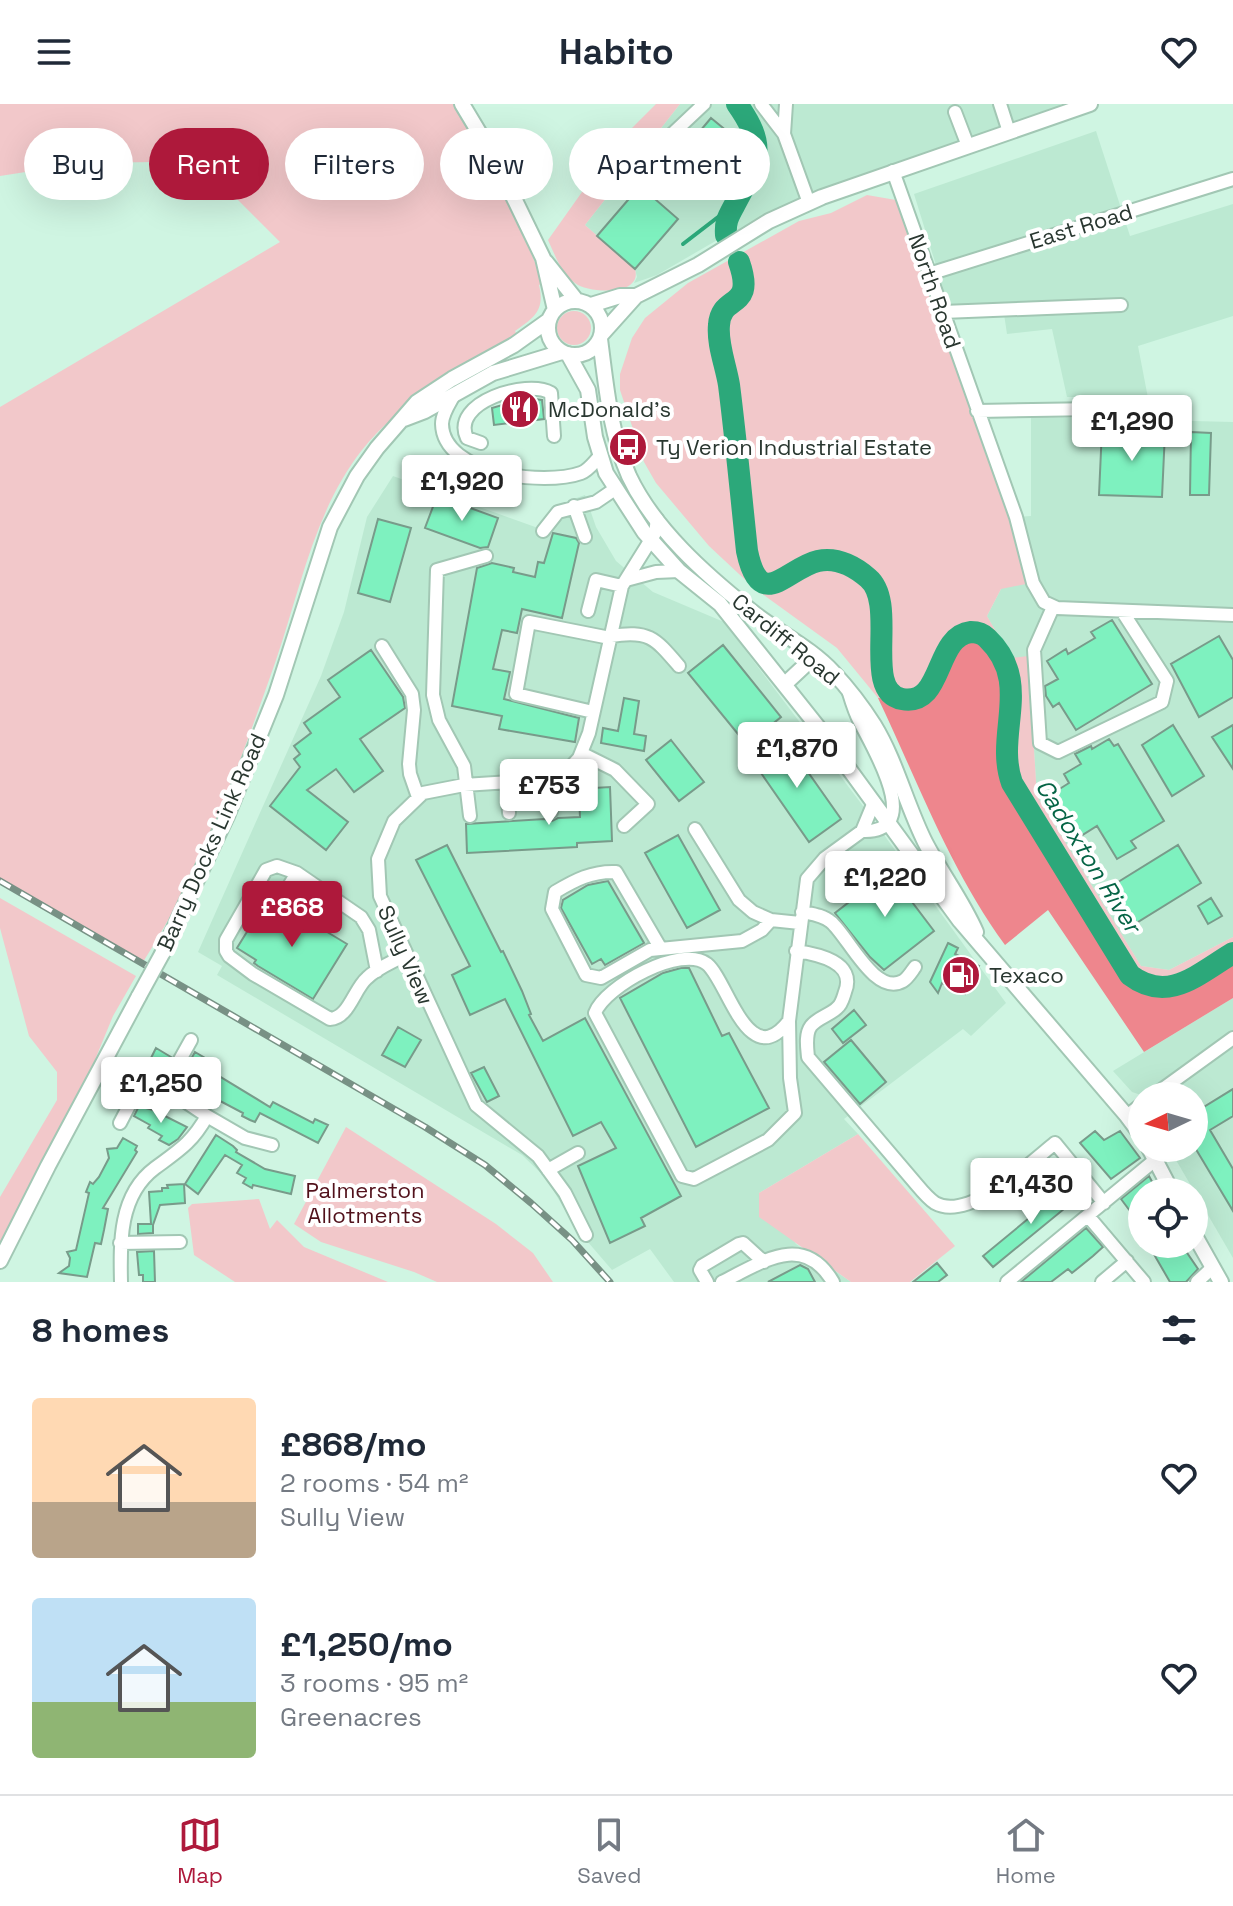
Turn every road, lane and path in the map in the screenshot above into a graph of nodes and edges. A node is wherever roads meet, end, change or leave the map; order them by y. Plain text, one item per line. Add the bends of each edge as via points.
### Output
1 (462, 104) edge
2 (704, 104) edge
3 (761, 104) edge
4 (786, 104) edge
5 (1000, 104) edge
6 (1085, 105) edge
7 (955, 112) dead end
8 (678, 128) edge
9 (1009, 132) junction
10 (784, 134) junction
11 (968, 146) junction
12 (893, 171) junction
13 (1233, 179) edge
14 (809, 203) junction
15 (543, 258) junction
16 (929, 274) junction
17 (636, 296) junction
18 (584, 303) junction
19 (1121, 305) dead end
20 (943, 312) junction
21 (552, 315) junction
22 (601, 337) junction
23 (565, 353) junction
24 (455, 393) junction
25 (1099, 409) dead end
26 (977, 411) junction
27 (404, 419) junction
28 (554, 436) dead end
29 (481, 443) dead end
30 (600, 456) junction
31 (615, 489) junction
32 (574, 506) junction
33 (657, 519) junction
34 (543, 531) dead end
35 (585, 537) dead end
36 (650, 541) junction
37 (486, 556) dead end
38 (679, 571) junction
39 (624, 583) junction
40 (1053, 607) junction
41 (588, 611) dead end
42 (1122, 611) junction
43 (1233, 615) edge
44 (610, 637) junction
45 (382, 646) dead end
46 (815, 656) junction
47 (679, 666) dead end
48 (785, 684) junction
49 (847, 689) junction
50 (593, 712) junction
51 (581, 753) junction
52 (549, 777) junction
53 (507, 782) junction
54 (464, 785) junction
55 (418, 797) junction
56 (874, 802) junction
57 (551, 812) dead end
58 (509, 813) dead end
59 (470, 816) dead end
60 (888, 822) junction
61 (624, 826) dead end
62 (695, 829) dead end
63 (862, 831) junction
64 (297, 873) junction
65 (286, 891) dead end
66 (801, 917) junction
67 (771, 920) junction
68 (981, 944) junction
69 (661, 949) junction
70 (796, 951) junction
71 (405, 955) junction
72 (915, 967) dead end
73 (377, 971) junction
74 (789, 1018) junction
75 (1233, 1038) edge
76 (191, 1040) dead end
77 (1172, 1082) edge
78 (165, 1088) junction
79 (207, 1116) junction
80 (1127, 1116) edge
81 (120, 1123) dead end
82 (272, 1145) dead end
83 (578, 1153) dead end
84 (1144, 1162) edge
85 (548, 1170) junction
86 (1104, 1203) junction
87 (1088, 1216) junction
88 (586, 1235) dead end
89 (180, 1242) dead end
90 (120, 1243) junction
91 (1207, 1258) edge
92 (0, 1261) edge
93 (1127, 1261) junction
94 (764, 1262) junction
95 (1212, 1268) junction
96 (121, 1282) edge
97 (707, 1282) edge
98 (722, 1282) edge
99 (833, 1282) edge
100 (1007, 1282) edge
101 (1102, 1282) edge
102 (1144, 1282) edge
103 (1197, 1282) edge
104 (1221, 1282) edge

1 - 15 main road
2 - 8 street
3 - 10 street
4 - 10 street
5 - 9 street
6 - 9 main road
7 - 11 street
9 - 11 main road
10 - 14 street
11 - 12 main road
12 - 14 main road
12 - 16 street, North Road
13 - 16 street, East Road
14 - 17 main road
15 - 18 main road
15 - 21 main road
16 - 20 street, North Road
17 - 18 main road
17 - 22 main road
18 - 21 main road via 565,303
18 - 22 main road via 600,318
19 - 20 street
20 - 26 street, North Road
21 - 23 main road via 549,334
21 - 27 main road, Barry Docks Link Road via 514,345 429,393
22 - 23 main road via 587,352
22 - 33 main road, Cardiff Road via 620,449 629,475
23 - 24 main road, Barry Docks Link Road via 493,373
23 - 30 main road, Cardiff Road via 588,390
24 - 27 main road, Barry Docks Link Road
24 - 30 street via 441,421 444,437 468,461 502,473 564,477 585,472
25 - 26 street
26 - 40 street, North Road via 1016,517 1033,583 1040,598
27 - 92 main road, Barry Docks Link Road, bridge via 357,476 330,527 276,695 227,816 162,954
28 - 29 street via 551,393 505,392 491,396 465,418 467,438
30 - 31 main road, Cardiff Road
31 - 32 street via 596,502
31 - 36 main road, Cardiff Road
32 - 34 street via 558,512
32 - 35 street
33 - 36 street
33 - 46 main road, Cardiff Road via 751,611
36 - 38 main road, Cardiff Road
36 - 39 street
37 - 54 street via 437,570 433,695 439,720 464,766
38 - 39 street
38 - 48 main road, Cardiff Road via 720,604
39 - 41 street via 596,580
39 - 44 street
40 - 42 street
40 - 42 street via 1034,650 1040,743 1058,752 1162,702 1167,681
42 - 43 street
44 - 47 street via 633,632 651,637
44 - 50 street
44 - 50 street via 529,622 516,694
45 - 55 street via 412,694 410,774
46 - 48 main road
46 - 49 main road, Cardiff Road
48 - 56 main road, Cardiff Road
49 - 60 street via 892,795
49 - 68 main road, Cardiff Road via 875,726 925,841
50 - 51 street
51 - 52 street via 567,771
51 - 61 street via 615,770 648,804
52 - 53 street
52 - 57 street
53 - 54 street
53 - 58 street
54 - 55 street
54 - 59 street
55 - 71 street, Sully View via 394,821 378,859 380,896
56 - 60 main road, Cardiff Road
56 - 63 street
60 - 63 street via 873,832
60 - 68 main road, Cardiff Road
62 - 67 street via 739,900
63 - 66 street via 807,879
64 - 65 street
64 - 73 street via 361,917
64 - 73 street via 277,866 266,870 226,940 229,956 330,1019 342,1014 365,979
66 - 67 street
66 - 70 street
66 - 72 street via 824,916 833,923 875,978 896,983
67 - 69 street via 742,941
68 - 80 main road, Cardiff Road
69 - 69 street via 601,978 586,975 552,909 555,892 598,872 616,872
70 - 74 street
70 - 86 street via 835,962 845,972 848,986 840,1007 811,1026 808,1057 936,1203 974,1202 1055,1143
71 - 73 street
71 - 85 street, Sully View via 476,1105
74 - 74 street via 795,1113 768,1140 694,1179 682,1176 595,1013 611,990 645,971 696,959 711,968 750,1032 766,1036 783,1029
75 - 77 street
76 - 78 street
78 - 79 street
78 - 81 street via 158,1099 133,1098
79 - 82 street via 245,1138
79 - 90 street via 177,1154 152,1169 135,1190
83 - 85 street
84 - 86 street
85 - 88 street, Sully View
86 - 87 street
87 - 93 street
87 - 100 street
89 - 90 street
90 - 96 street
91 - 95 main road
93 - 101 street
93 - 102 street
94 - 97 street via 739,1244 702,1266
94 - 98 street
94 - 99 street via 792,1253 826,1270
95 - 103 street
95 - 104 main road

